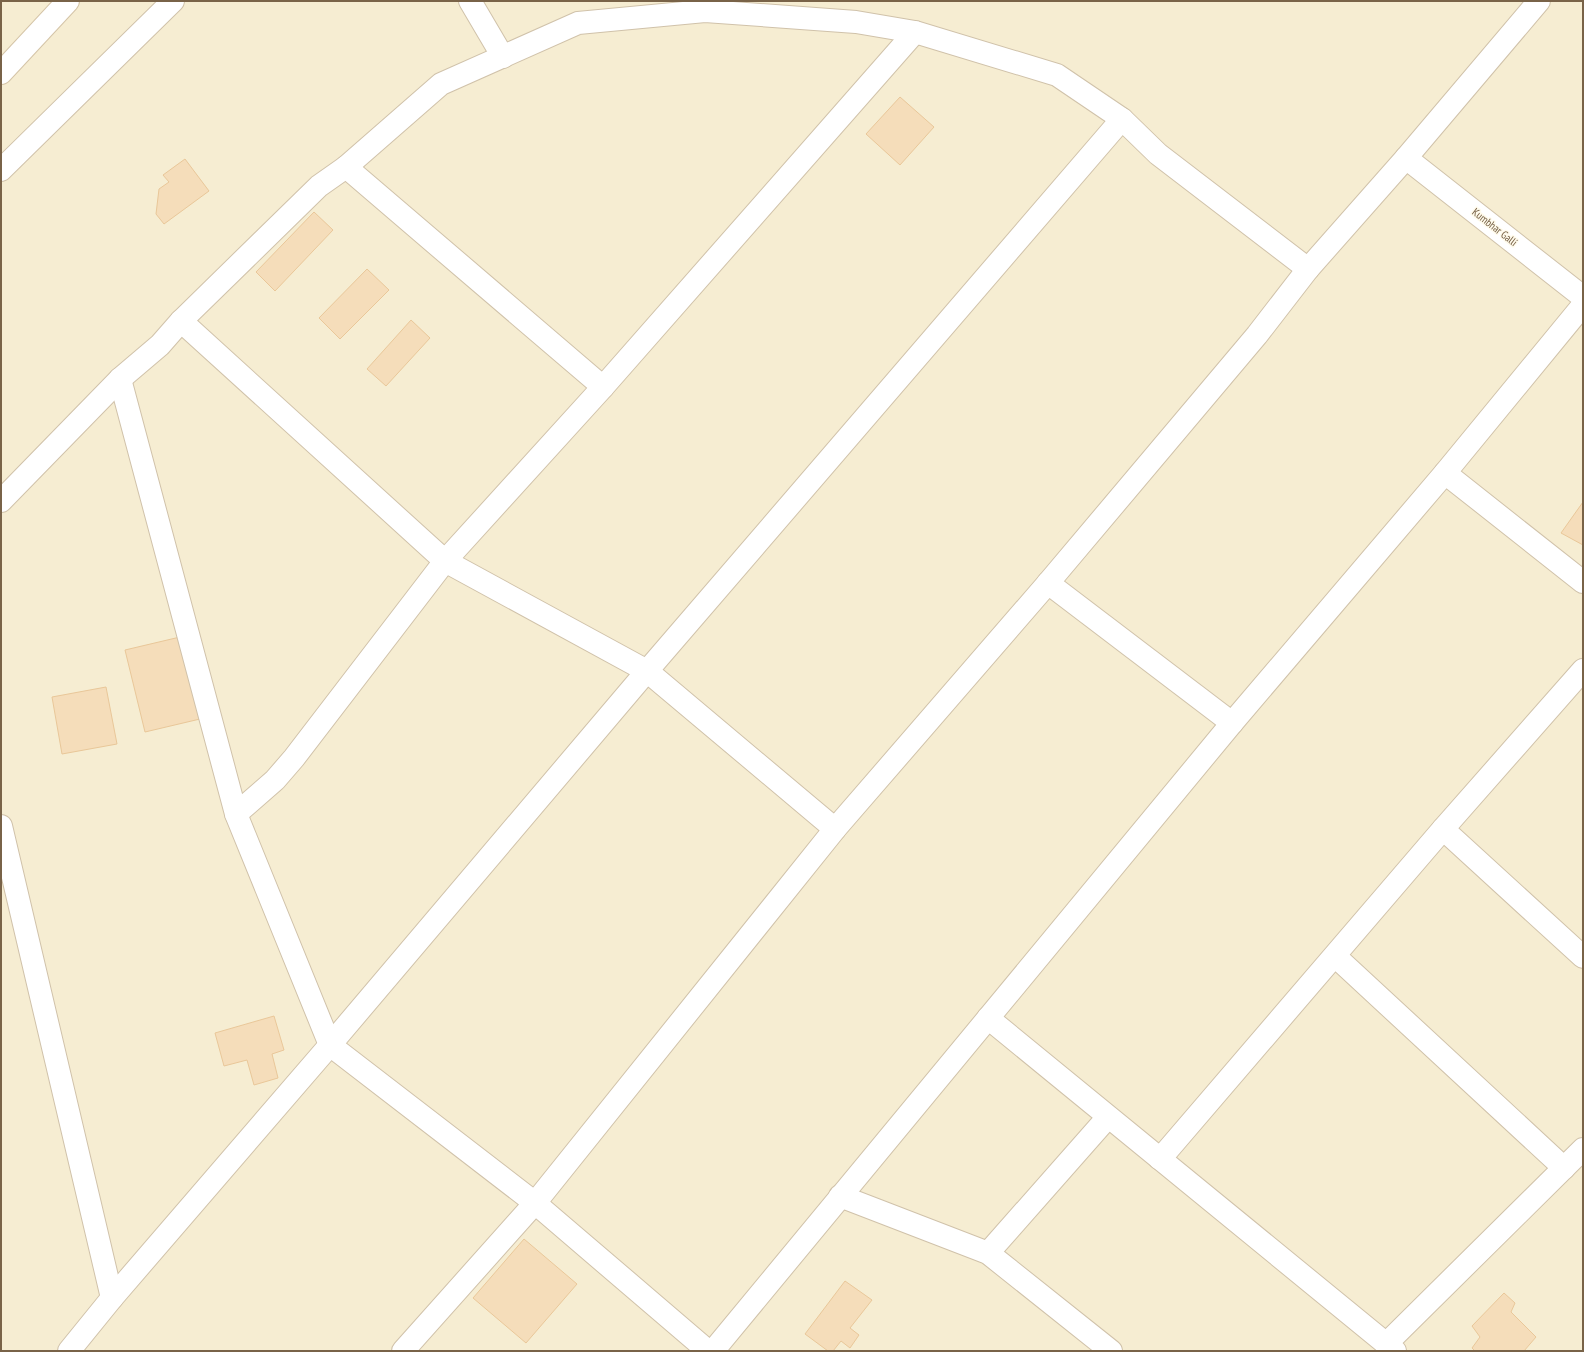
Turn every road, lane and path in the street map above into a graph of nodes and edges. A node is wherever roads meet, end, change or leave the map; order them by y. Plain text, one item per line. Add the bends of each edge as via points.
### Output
1 (68, 1) edge
2 (173, 1) edge
3 (470, 1) edge
4 (1539, 1) edge
5 (915, 32) junction
6 (503, 56) junction
7 (1, 73) edge
8 (1122, 119) junction
9 (1406, 158) junction
10 (346, 167) junction
11 (1, 170) edge
12 (1308, 269) junction
13 (1583, 296) edge
14 (1583, 305) edge
15 (181, 321) junction
16 (120, 379) junction
17 (603, 387) junction
18 (1446, 473) junction
19 (1, 501) edge
20 (446, 561) junction
21 (1583, 582) edge
22 (1048, 583) junction
23 (1583, 670) edge
24 (647, 671) junction
25 (1232, 723) junction
26 (236, 814) junction
27 (1, 826) edge
28 (835, 829) junction
29 (1443, 829) junction
30 (1334, 956) junction
31 (1583, 957) edge
32 (988, 1018) junction
33 (330, 1045) junction
34 (1108, 1117) junction
35 (1583, 1149) edge
36 (1160, 1159) junction
37 (1564, 1168) junction
38 (840, 1196) junction
39 (535, 1203) junction
40 (988, 1253) junction
41 (112, 1298) junction
42 (1390, 1347) edge
43 (69, 1351) edge
44 (403, 1351) edge
45 (708, 1351) edge
46 (713, 1351) edge
47 (1111, 1351) edge

1 - 7 street
2 - 11 street
3 - 6 street
4 - 9 street
5 - 6 street via 856,22 705,11 578,23
5 - 8 street via 1057,75
5 - 17 street
6 - 10 street via 441,84
8 - 12 street via 1158,154
8 - 24 street
9 - 12 street
9 - 13 street, Kumbhar Galli
10 - 15 street via 319,186
10 - 17 street
12 - 22 street via 1257,336
14 - 18 street
15 - 16 street via 160,345
15 - 20 street
16 - 19 street
16 - 26 street
17 - 20 street
18 - 21 street
18 - 25 street
20 - 24 street
20 - 26 street via 294,758
22 - 25 street
22 - 28 street
23 - 29 street
24 - 28 street
24 - 33 street
25 - 32 street
26 - 33 street
27 - 41 street
28 - 39 street
29 - 30 street
29 - 31 street
30 - 36 street
30 - 37 street
32 - 34 street
32 - 38 street
33 - 39 street
33 - 41 street
34 - 36 street
34 - 40 street
35 - 37 street
36 - 42 street
37 - 42 street
38 - 40 street
38 - 46 street
39 - 44 street
39 - 45 street
40 - 47 street
41 - 43 street

